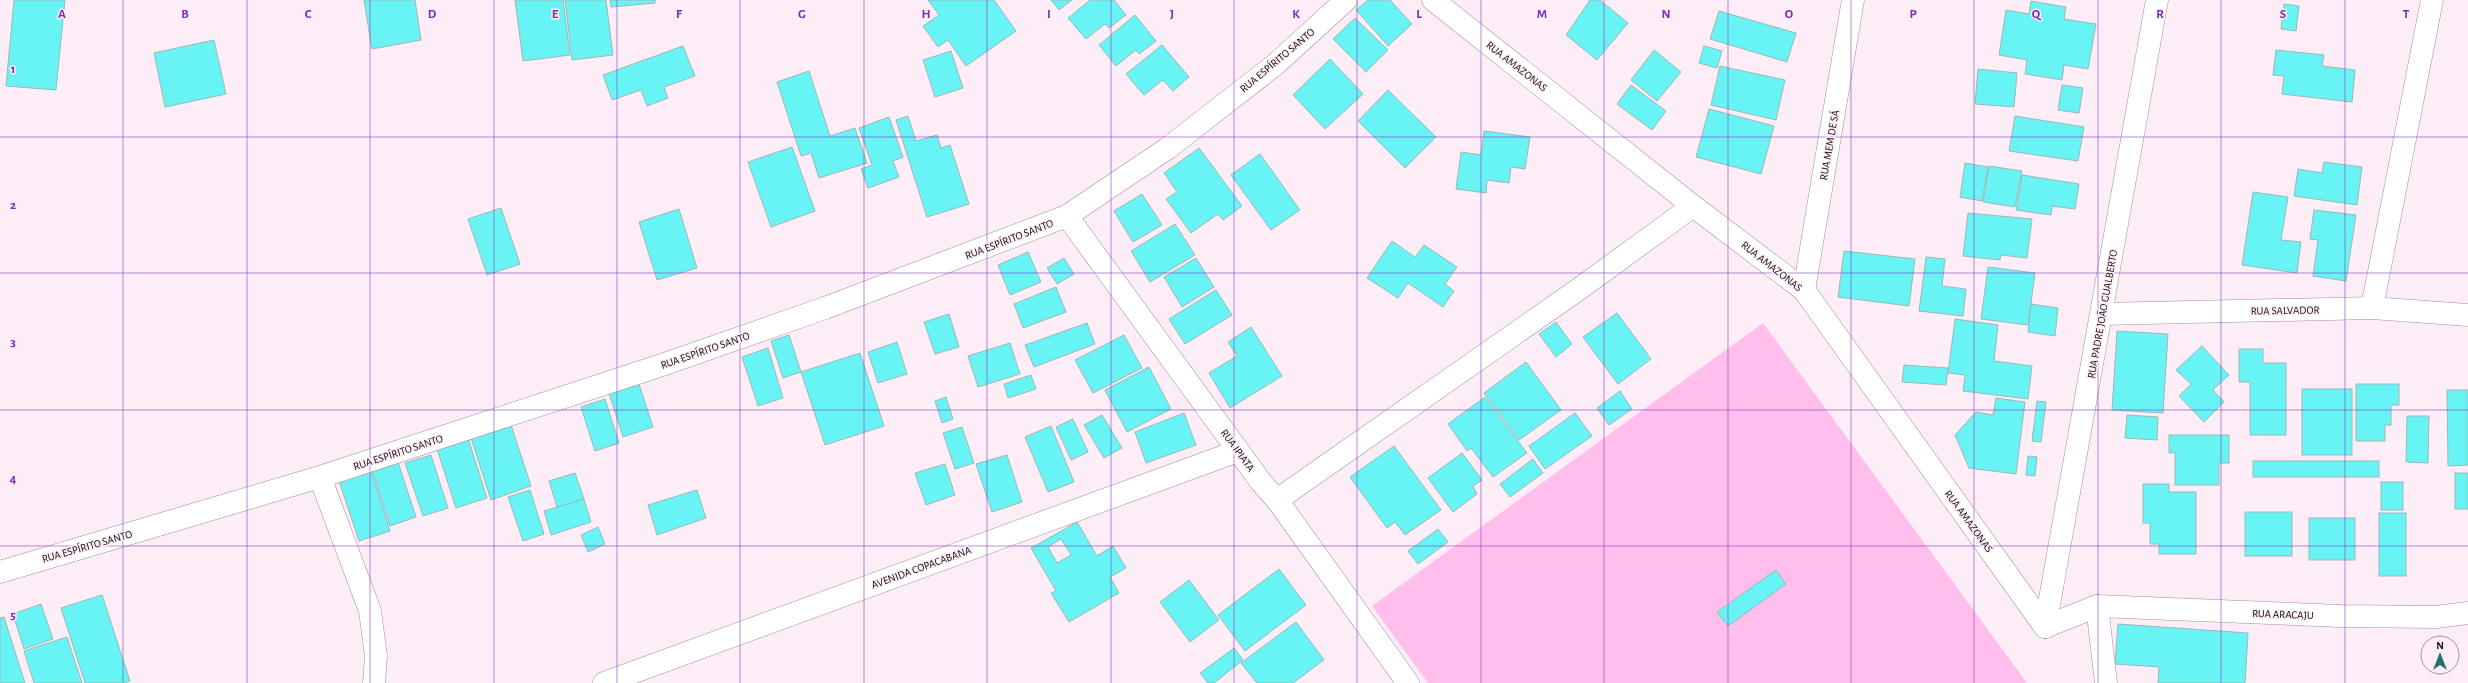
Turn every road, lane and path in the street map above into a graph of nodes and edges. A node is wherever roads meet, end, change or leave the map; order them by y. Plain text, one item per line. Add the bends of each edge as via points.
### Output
1 (1346, 0) edge
2 (1433, 0) edge
3 (1853, 0) edge
4 (2156, 0) edge
5 (2432, 0) edge
6 (1693, 206) junction
7 (1068, 216) junction
8 (1804, 290) junction
9 (2372, 308) junction
10 (2102, 314) junction
11 (2468, 315) edge
12 (1238, 450) junction
13 (320, 478) junction
14 (1278, 500) junction
15 (0, 572) edge
16 (2097, 606) junction
17 (2468, 613) edge
18 (2045, 627) junction
19 (374, 683) edge
20 (604, 683) edge
21 (1408, 683) edge
22 (2106, 683) edge

1 - 7 street, RUA ESPÍRITO SANTO via 1276,64 1174,143
2 - 6 street, RUA AMAZONAS
3 - 8 street, RUA MEM DE SÁ
4 - 10 street, RUA PADRE JOÃO GUALBERTO
5 - 9 street
6 - 8 street, RUA AMAZONAS
6 - 14 street
7 - 12 street, RUA IPIATA
7 - 13 street, RUA ESPÍRITO SANTO via 817,311
8 - 18 street, RUA AMAZONAS
9 - 10 street, RUA SALVADOR
9 - 11 street, RUA SALVADOR
10 - 18 street, RUA PADRE JOÃO GUALBERTO
12 - 14 street, RUA IPIATA
12 - 20 street, AVENIDA COPACABANA
13 - 15 street, RUA ESPÍRITO SANTO
13 - 19 street via 370,611 376,656
14 - 21 street, RUA IPIATA
16 - 17 street, RUA ARACAJU via 2341,616 2436,617
16 - 18 street, RUA ARACAJU
16 - 22 street

